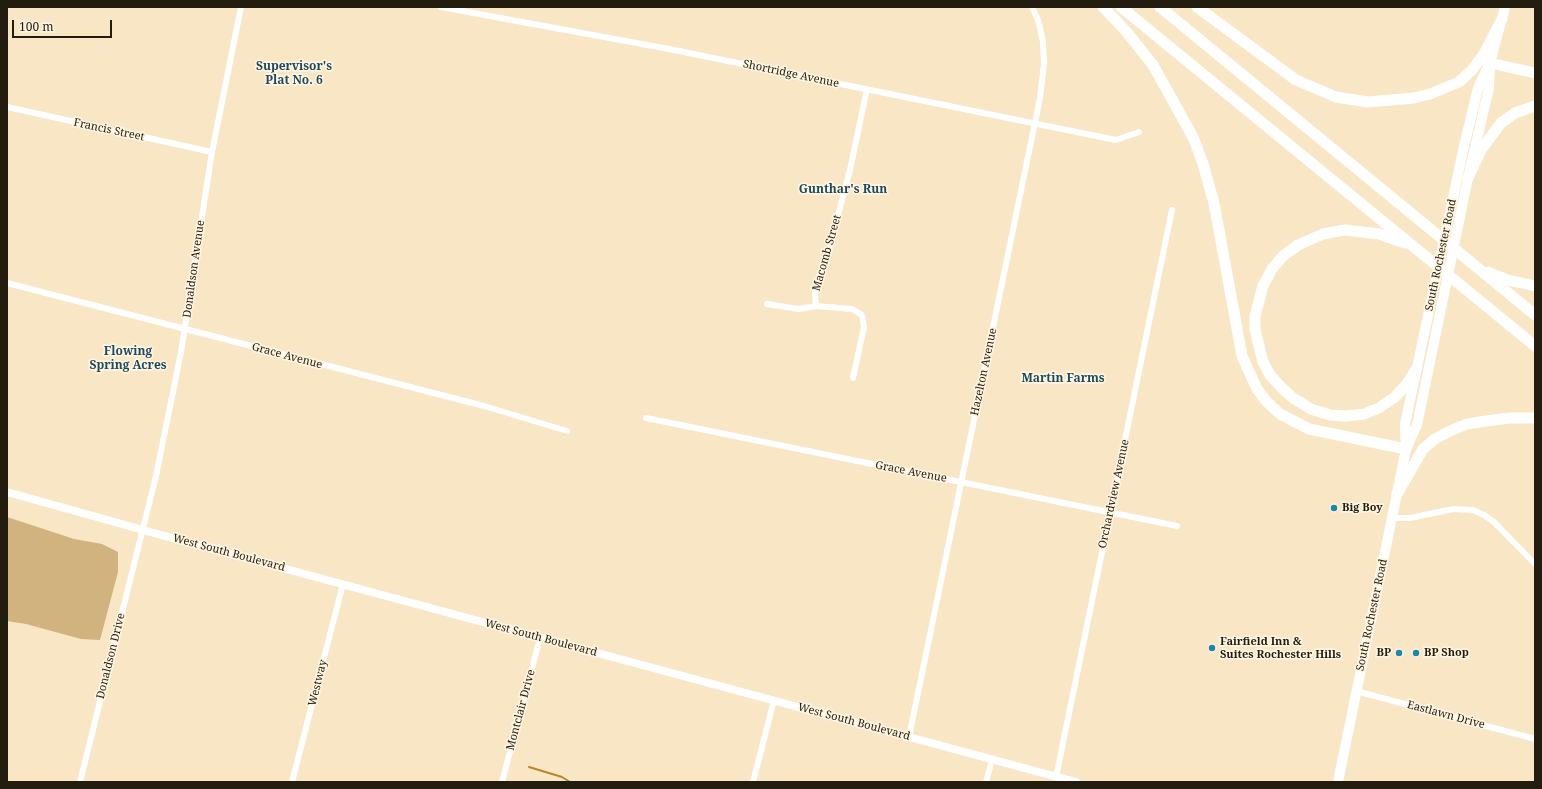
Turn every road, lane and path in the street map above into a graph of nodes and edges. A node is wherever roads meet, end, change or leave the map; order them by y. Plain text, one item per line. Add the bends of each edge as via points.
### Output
1 (241, 7) edge
2 (441, 7) edge
3 (1032, 7) edge
4 (1103, 7) edge
5 (1121, 7) edge
6 (1160, 7) edge
7 (1197, 7) edge
8 (1504, 7) edge
9 (1502, 19) junction
10 (1490, 63) junction
11 (1535, 73) edge
12 (867, 89) junction
13 (1535, 106) edge
14 (7, 108) edge
15 (1035, 123) junction
16 (1139, 132) dead end
17 (212, 152) junction
18 (1468, 178) junction
19 (1172, 210) dead end
20 (1413, 247) junction
21 (1477, 267) junction
22 (7, 283) edge
23 (1535, 286) edge
24 (766, 304) dead end
25 (816, 306) junction
26 (1535, 315) edge
27 (185, 330) junction
28 (1535, 346) edge
29 (1417, 368) junction
30 (852, 378) dead end
31 (646, 418) dead end
32 (1535, 418) edge
33 (567, 431) dead end
34 (1406, 449) junction
35 (961, 483) junction
36 (7, 492) edge
37 (1397, 494) junction
38 (1110, 513) junction
39 (1392, 518) junction
40 (1177, 526) dead end
41 (143, 530) junction
42 (1535, 564) edge
43 (343, 584) junction
44 (540, 638) junction
45 (1356, 691) junction
46 (774, 700) junction
47 (910, 737) junction
48 (1535, 739) edge
49 (992, 760) junction
50 (1056, 776) junction
51 (80, 782) edge
52 (292, 782) edge
53 (502, 782) edge
54 (753, 782) edge
55 (986, 782) edge
56 (1076, 782) edge
57 (1338, 782) edge

1 - 17 street, Donaldson Avenue
2 - 12 street, Shortridge Avenue
3 - 15 street, Hazelton Avenue via 1041,31 1044,54
4 - 34 highway via 1153,65 1194,139 1214,203 1242,356 1257,389 1280,414 1309,428
5 - 20 highway
6 - 21 highway
7 - 9 highway via 1296,80 1336,97 1368,102 1414,98 1459,82 1484,54
8 - 9 main road, South Rochester Road
9 - 10 main road, South Rochester Road
10 - 11 highway
10 - 18 main road, South Rochester Road via 1489,88
10 - 29 main road, South Rochester Road via 1478,88
12 - 15 street, Shortridge Avenue
12 - 25 street, Macomb Street via 849,174 817,282
13 - 18 highway via 1514,113 1501,123 1481,150
14 - 17 street, Francis Street
15 - 16 street, Shortridge Avenue via 1116,140
15 - 35 street, Hazelton Avenue
17 - 27 street, Donaldson Avenue
18 - 34 main road, South Rochester Road via 1417,425
19 - 38 street, Orchardview Avenue
20 - 28 highway
20 - 29 highway via 1378,234 1345,230 1323,234 1298,245 1283,256 1263,286 1255,316 1255,330 1263,362 1280,387 1311,409 1330,415 1364,414 1379,408 1395,398
21 - 23 highway via 1508,280
21 - 26 highway
22 - 27 street, Grace Avenue
24 - 25 street via 791,308
25 - 30 street, Macomb Street via 852,310 862,315 864,327
27 - 33 street, Grace Avenue via 484,406
27 - 41 street, Donaldson Avenue via 158,469
29 - 34 main road, South Rochester Road via 1405,424
31 - 35 street, Grace Avenue
32 - 37 highway via 1510,418 1466,424 1450,431 1423,449
34 - 37 main road, South Rochester Road
35 - 38 street, Grace Avenue
35 - 47 street, Hazelton Avenue
36 - 41 street, West South Boulevard
37 - 39 main road, South Rochester Road
38 - 40 street, Grace Avenue
38 - 50 street, Orchardview Avenue
39 - 42 street via 1410,518 1453,509 1473,510 1494,522
39 - 45 main road, South Rochester Road
41 - 43 street, West South Boulevard
41 - 51 street, Donaldson Drive
43 - 44 street, West South Boulevard
43 - 52 street, Westway
44 - 46 street, West South Boulevard
44 - 53 street, Montclair Drive
45 - 48 street, Eastlawn Drive
45 - 57 main road, South Rochester Road
46 - 47 street, West South Boulevard
46 - 54 street
47 - 49 street, West South Boulevard
49 - 50 street, West South Boulevard
49 - 55 street
50 - 56 street, West South Boulevard

